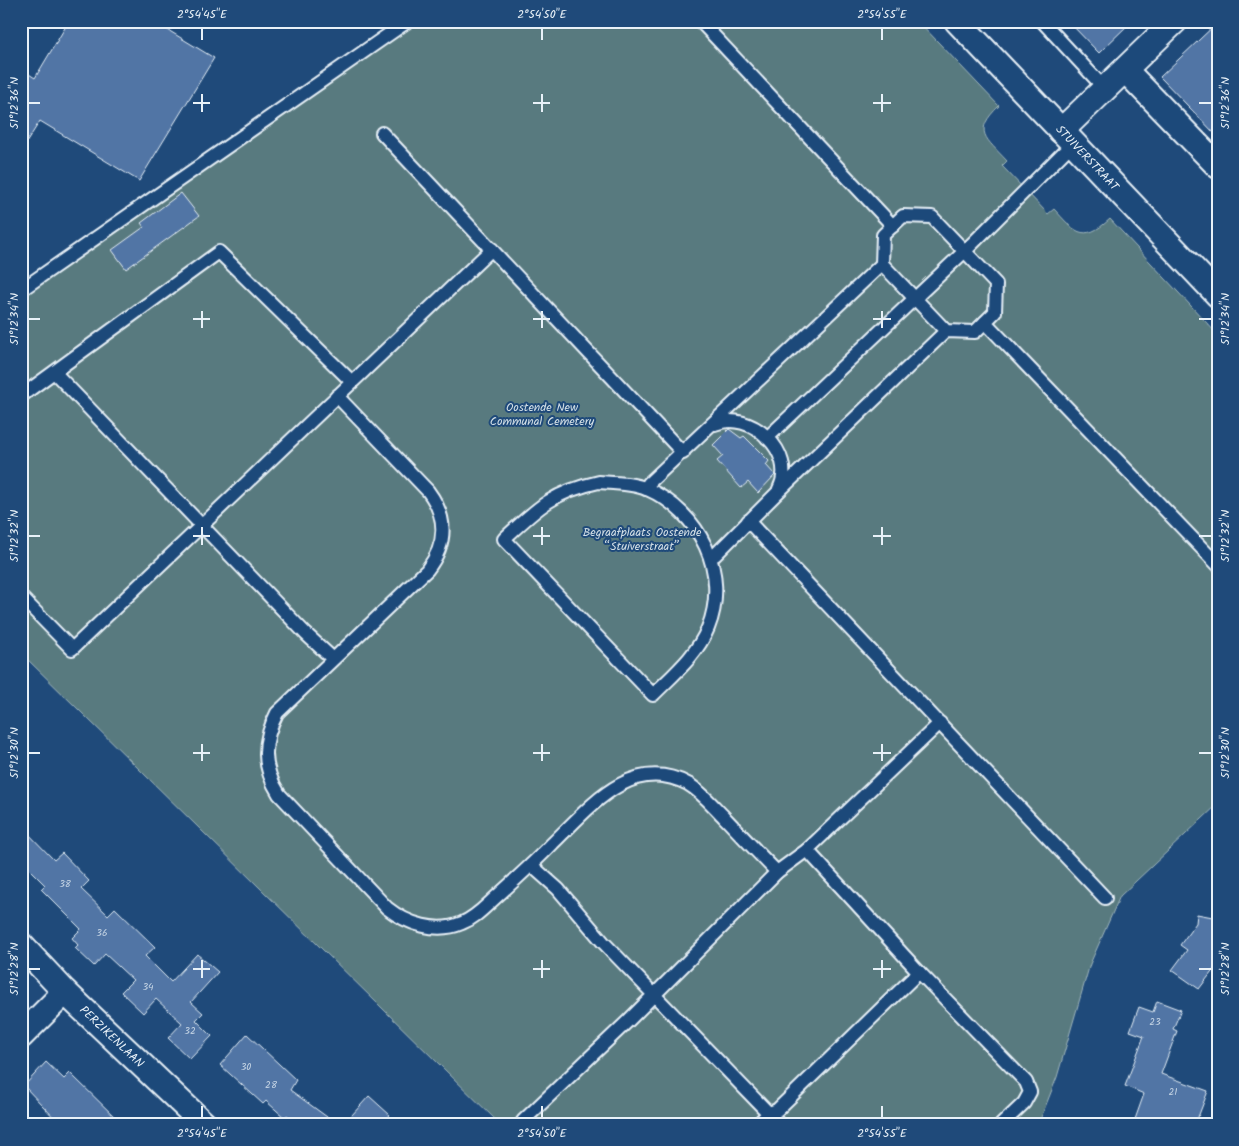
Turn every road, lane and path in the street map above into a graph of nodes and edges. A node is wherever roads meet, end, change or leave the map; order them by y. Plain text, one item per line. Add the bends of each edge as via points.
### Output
1 (408, 21) edge
2 (700, 21) edge
3 (957, 21) edge
4 (1042, 21) edge
5 (1175, 21) edge
6 (1125, 70) junction
7 (1106, 90) junction
8 (382, 133) dead end
9 (1067, 138) junction
10 (1218, 166) edge
11 (893, 226) junction
12 (492, 249) junction
13 (965, 251) junction
14 (882, 264) junction
15 (21, 290) edge
16 (1218, 295) edge
17 (915, 298) junction
18 (985, 322) junction
19 (946, 331) junction
20 (55, 373) junction
21 (352, 382) junction
22 (21, 396) edge
23 (338, 396) junction
24 (712, 426) junction
25 (767, 438) junction
26 (683, 453) junction
27 (646, 489) junction
28 (776, 493) junction
29 (748, 521) junction
30 (201, 526) junction
31 (710, 556) junction
32 (1218, 565) edge
33 (21, 596) edge
34 (332, 658) junction
35 (940, 723) junction
36 (807, 850) junction
37 (531, 865) junction
38 (777, 872) junction
39 (1105, 898) dead end
40 (21, 945) edge
41 (919, 972) junction
42 (65, 992) junction
43 (654, 994) junction
44 (21, 1036) edge
45 (769, 1113) junction
46 (523, 1121) dead end
47 (205, 1125) edge
48 (757, 1125) edge
49 (780, 1125) edge
50 (1001, 1125) edge

1 - 15 lane
2 - 11 lane
3 - 9 street, STUIVERSTRAAT
4 - 7 lane
5 - 6 street
6 - 7 street
6 - 10 street
7 - 9 street
8 - 12 lane
9 - 13 lane
9 - 16 street, STUIVERSTRAAT
11 - 13 lane via 903,216 932,217
11 - 14 lane via 883,235
12 - 21 lane
12 - 26 lane
13 - 17 lane
13 - 18 lane via 996,284 996,312
14 - 17 lane
14 - 24 lane
17 - 19 lane
17 - 25 lane
18 - 19 lane via 975,332
18 - 32 lane
19 - 28 lane
20 - 21 lane via 220,252
20 - 22 lane
20 - 30 lane
21 - 23 lane
23 - 30 lane
23 - 34 lane via 437,503 444,531 439,552 427,570
24 - 25 lane via 733,419 751,425
24 - 26 lane
25 - 28 lane via 779,454 784,472
26 - 27 lane
27 - 31 lane via 686,515 701,534
27 - 31 lane via 623,483 598,482 575,487 534,511 504,540 653,695 698,648 709,627 715,603
28 - 29 lane
29 - 31 lane via 715,555
29 - 35 lane
30 - 33 lane via 72,649
30 - 34 lane
34 - 37 lane via 277,712 265,750 266,766 279,794 387,908 399,917 420,925 435,927 462,923 477,914
35 - 36 lane
35 - 39 lane
36 - 38 lane
36 - 41 lane
37 - 38 lane via 603,793 641,776 688,784 703,795
37 - 43 lane via 558,889
38 - 43 lane
40 - 42 street, PERZIKENLAAN
41 - 45 lane via 777,1110
41 - 50 lane via 1026,1082 1030,1092 1024,1103
42 - 44 street
42 - 47 street, PERZIKENLAAN
43 - 45 lane
43 - 46 lane
45 - 48 lane
45 - 49 lane

